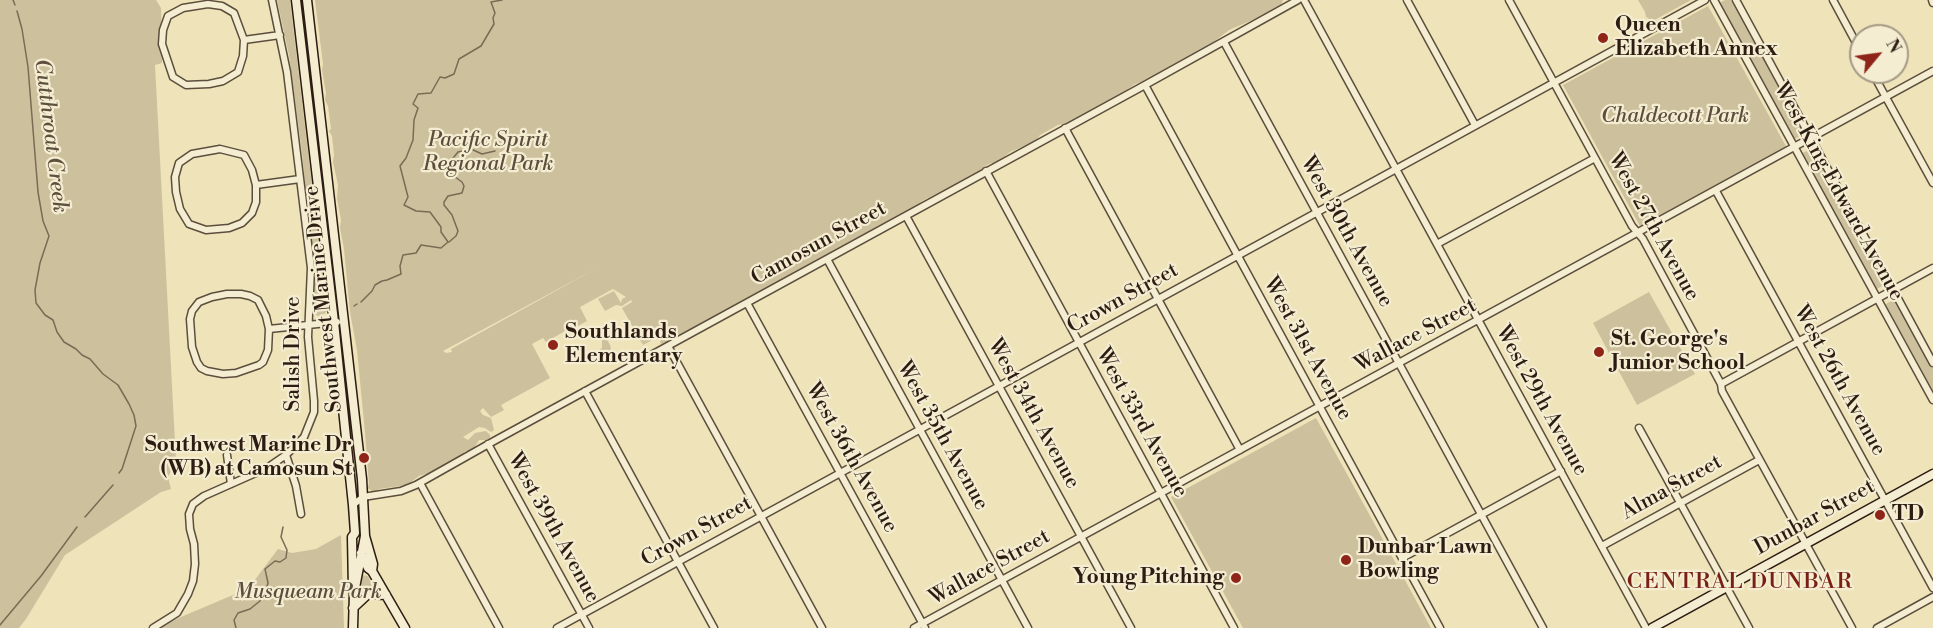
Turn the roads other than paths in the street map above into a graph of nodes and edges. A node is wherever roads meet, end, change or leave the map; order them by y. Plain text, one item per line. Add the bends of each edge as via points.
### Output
1 (273, 0) edge
2 (296, 0) edge
3 (307, 0) edge
4 (1298, 0) edge
5 (1304, 0) edge
6 (1407, 0) edge
7 (1509, 0) edge
8 (1705, 0) edge
9 (1714, 0) edge
10 (1736, 0) edge
11 (1833, 0) edge
12 (1849, 30) edge
13 (280, 35) junction
14 (244, 40) junction
15 (1224, 42) junction
16 (1933, 71) edge
17 (1554, 82) junction
18 (1879, 84) edge
19 (1145, 86) junction
20 (1886, 97) junction
21 (1475, 125) junction
22 (1065, 128) junction
23 (1811, 139) junction
24 (1795, 148) junction
25 (1595, 158) junction
26 (1396, 169) junction
27 (986, 171) junction
28 (300, 179) junction
29 (1933, 183) edge
30 (256, 185) junction
31 (1716, 190) junction
32 (1316, 213) junction
33 (906, 216) junction
34 (1637, 233) junction
35 (1437, 244) junction
36 (1238, 256) junction
37 (827, 259) junction
38 (1933, 268) edge
39 (1893, 290) junction
40 (1158, 299) junction
41 (1878, 299) junction
42 (747, 303) junction
43 (345, 321) junction
44 (1479, 321) junction
45 (334, 322) junction
46 (308, 324) junction
47 (269, 329) junction
48 (1078, 342) junction
49 (1798, 342) junction
50 (668, 346) junction
51 (1400, 363) junction
52 (1933, 363) edge
53 (1721, 384) junction
54 (998, 386) junction
55 (585, 391) junction
56 (1933, 400) edge
57 (1320, 406) junction
58 (1639, 428) dead end
59 (919, 429) junction
60 (488, 444) junction
61 (1240, 450) junction
62 (227, 455) dead end
63 (286, 455) junction
64 (1759, 460) junction
65 (1561, 471) junction
66 (840, 473) junction
67 (1933, 474) edge
68 (420, 483) junction
69 (231, 484) junction
70 (1161, 494) junction
71 (363, 497) junction
72 (1886, 500) junction
73 (1681, 503) junction
74 (353, 505) junction
75 (300, 514) dead end
76 (1482, 515) junction
77 (760, 516) junction
78 (354, 533) junction
79 (365, 536) junction
80 (1081, 537) junction
81 (1805, 544) junction
82 (1602, 546) junction
83 (361, 552) junction
84 (1402, 558) junction
85 (678, 561) junction
86 (372, 571) junction
87 (1002, 581) junction
88 (1726, 587) junction
89 (1933, 588) edge
90 (354, 593) junction
91 (386, 595) junction
92 (1933, 597) edge
93 (353, 609) junction
94 (582, 615) junction
95 (924, 626) edge
96 (153, 628) edge
97 (353, 628) edge
98 (405, 628) edge
99 (499, 628) edge
100 (557, 628) edge
101 (589, 628) edge
102 (714, 628) edge
103 (822, 628) edge
104 (915, 628) edge
105 (1028, 628) edge
106 (1131, 628) edge
107 (1234, 628) edge
108 (1440, 628) edge
109 (1543, 628) edge
110 (1646, 628) edge
111 (1652, 628) edge
112 (1749, 628) edge
113 (1852, 628) edge
114 (1877, 628) edge

1 - 13 street, Salish Drive
2 - 45 main road, Southwest Marine Drive
3 - 43 main road, Southwest Marine Drive
4 - 15 street, Camosun Street
5 - 26 street, West 29th Avenue
6 - 21 street
7 - 17 street, West 27th Avenue
8 - 17 street, Crown Street
9 - 24 street, West King Edward Avenue
10 - 23 street, West King Edward Avenue
11 - 12 street
13 - 14 street
13 - 28 street, Salish Drive
14 - 14 street via 234,13 208,4 183,8 168,16 162,45 173,77 186,85 209,84 238,72
15 - 19 street, Camosun Street
15 - 32 street, West 30th Avenue
16 - 20 street, Wallace Street
17 - 21 street, Crown Street
17 - 25 street, West 27th Avenue
18 - 20 street
19 - 22 street, Camosun Street
19 - 36 street, West 31st Avenue
20 - 23 street, Wallace Street
20 - 29 street
21 - 26 street, Crown Street
22 - 27 street, Camosun Street
22 - 40 street
23 - 24 street, Wallace Street
23 - 39 street, West King Edward Avenue
24 - 31 street, Wallace Street
24 - 41 street, West King Edward Avenue
25 - 34 street, West 27th Avenue
25 - 35 street
26 - 32 street, Crown Street
26 - 35 street, West 29th Avenue
27 - 33 street, Camosun Street
27 - 48 street, West 33rd Avenue
28 - 30 street
28 - 46 street, Salish Drive via 311,268
30 - 30 street via 252,213 229,228 206,230 189,224 180,209 175,177 179,163 192,154 219,149 244,155
31 - 34 street, Wallace Street
31 - 49 street, West 26th Avenue
32 - 36 street, Crown Street
32 - 51 street, West 30th Avenue
33 - 37 street, Camosun Street
33 - 54 street, West 34th Avenue
34 - 44 street, Wallace Street
34 - 53 street, West 27th Avenue
35 - 44 street, West 29th Avenue
36 - 40 street, Crown Street
36 - 57 street, West 31st Avenue
37 - 42 street, Camosun Street
37 - 59 street, West 35th Avenue
38 - 39 street
39 - 41 street
39 - 52 street, West King Edward Avenue
40 - 48 street, Crown Street
40 - 61 street
41 - 49 street
41 - 56 street, West King Edward Avenue
42 - 50 street, Camosun Street
42 - 66 street, West 36th Avenue
43 - 45 street
43 - 71 main road, Southwest Marine Drive
44 - 51 street, Wallace Street
44 - 65 street, West 29th Avenue
45 - 46 street
45 - 74 main road, Southwest Marine Drive
46 - 47 street
46 - 63 street, Salish Drive via 314,412 304,437
47 - 47 street via 258,300 250,296 212,297 199,302 192,311 192,347 201,368 223,374 263,362
48 - 54 street, Crown Street
48 - 70 street, West 33rd Avenue
49 - 53 street
49 - 72 street, West 26th Avenue
50 - 55 street, Camosun Street
50 - 77 street
51 - 57 street, Wallace Street
51 - 76 street, West 30th Avenue
53 - 64 street, West 27th Avenue
54 - 59 street, Crown Street
54 - 80 street, West 34th Avenue
55 - 60 street, Camosun Street
55 - 85 street
57 - 61 street, Wallace Street
57 - 84 street, West 31st Avenue
58 - 73 street
59 - 66 street, Crown Street
59 - 87 street, West 35th Avenue
60 - 68 street, Camosun Street
60 - 94 street, West 39th Avenue
61 - 70 street, Wallace Street
62 - 69 street
63 - 69 street, Salish Drive
63 - 75 street
64 - 73 street, Alma Street
64 - 81 street, West 27th Avenue
65 - 76 street
65 - 82 street, West 29th Avenue
66 - 77 street, Crown Street
66 - 95 street, West 36th Avenue
67 - 72 main road, Dunbar Street
68 - 71 street, Camosun Street via 401,491
68 - 99 street
69 - 96 street, Salish Drive via 193,504 189,514 194,544 193,581 177,613
70 - 80 street, Wallace Street
70 - 107 street, West 33rd Avenue
71 - 74 street, Camosun Street
71 - 79 main road, Southwest Marine Drive
72 - 81 main road, Dunbar Street
72 - 89 street, West 26th Avenue
73 - 82 street, Alma Street
73 - 88 street
74 - 78 main road, Southwest Marine Drive
76 - 84 street
76 - 109 street, West 30th Avenue
77 - 85 street, Crown Street
77 - 103 street
78 - 83 main road
78 - 90 main road, Southwest Marine Drive
79 - 83 main road, Southwest Marine Drive
79 - 86 main road
80 - 87 street, Wallace Street
80 - 106 street, West 34th Avenue
81 - 88 main road, Dunbar Street
81 - 113 street, West 27th Avenue
82 - 110 street, West 29th Avenue
83 - 86 main road
83 - 90 main road, Southwest Marine Drive
84 - 108 street, West 31st Avenue
85 - 94 street, Crown Street
85 - 102 street
86 - 91 main road
87 - 95 street, Wallace Street
87 - 105 street, West 35th Avenue
88 - 111 main road, Dunbar Street
88 - 112 street
90 - 93 main road, Southwest Marine Drive
91 - 93 main road via 368,594
91 - 98 main road
92 - 114 street
93 - 97 main road, Southwest Marine Drive
94 - 100 street, Crown Street
94 - 101 street, West 39th Avenue
95 - 104 street, Wallace Street

